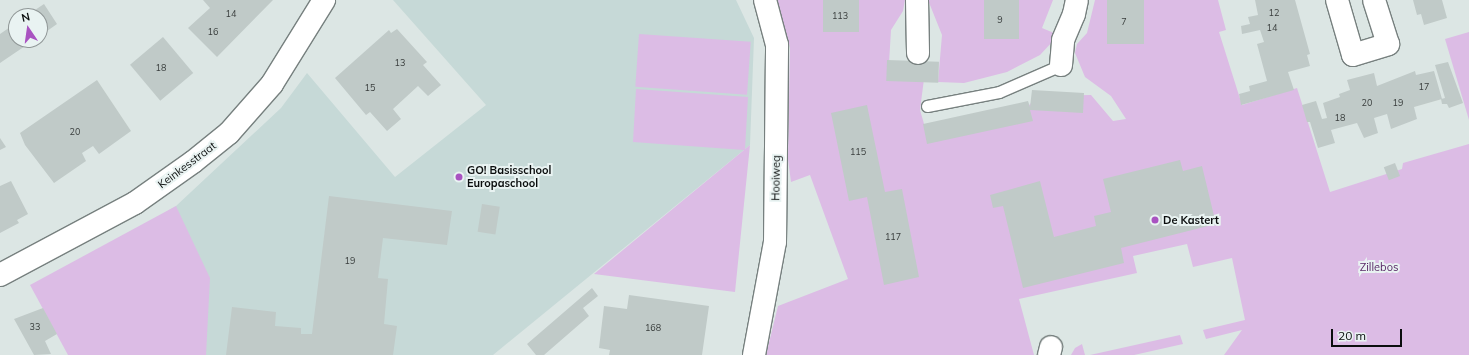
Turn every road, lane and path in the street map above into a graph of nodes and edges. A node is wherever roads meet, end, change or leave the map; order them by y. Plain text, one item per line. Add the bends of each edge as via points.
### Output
1 (324, 0) edge
2 (765, 0) edge
3 (917, 0) edge
4 (1077, 0) edge
5 (1337, 0) edge
6 (1374, 0) edge
7 (918, 53) dead end
8 (1061, 65) joint
9 (927, 106) dead end
10 (0, 275) edge
11 (754, 355) edge

1 - 10 street, Keinkesstraat via 272,84 229,133 193,162 135,202
2 - 11 street, Hooiweg via 777,45 775,242
3 - 7 street
4 - 8 street via 1063,40
5 - 6 street via 1353,55 1388,44
8 - 9 lane via 999,92

